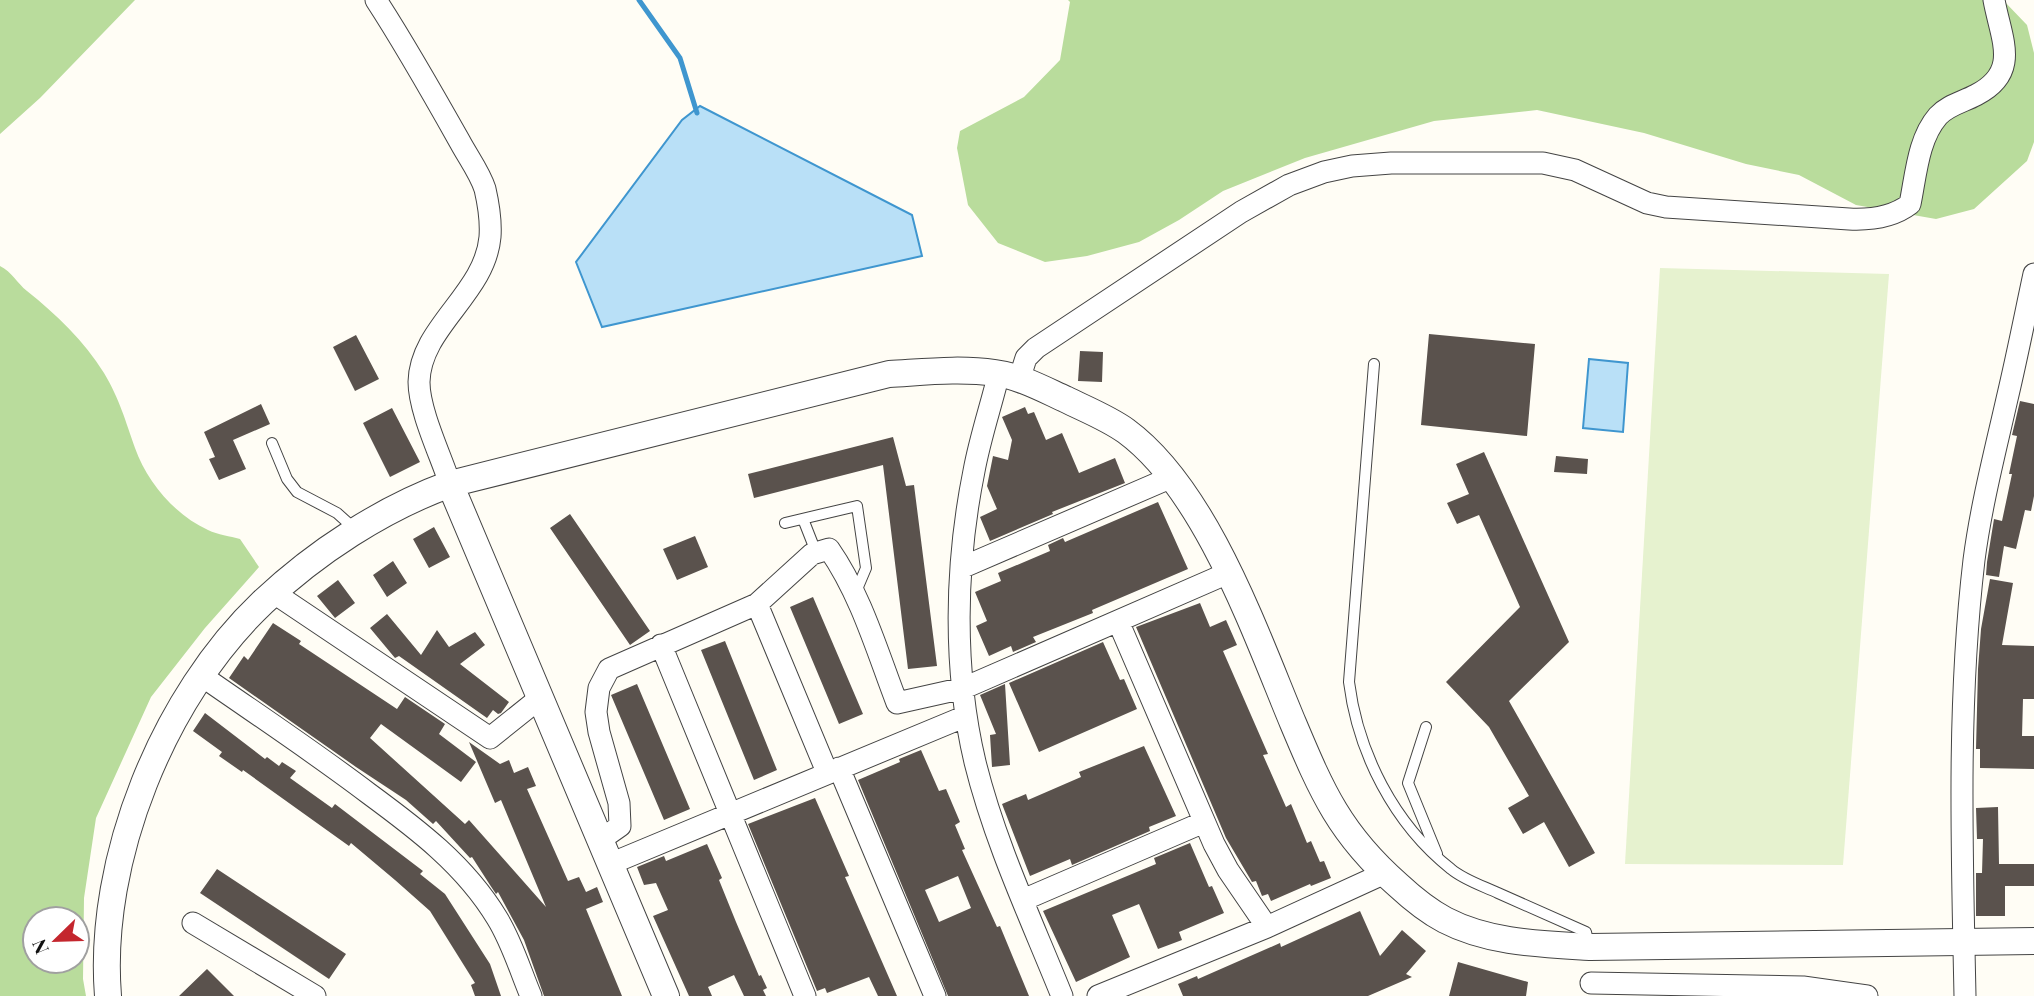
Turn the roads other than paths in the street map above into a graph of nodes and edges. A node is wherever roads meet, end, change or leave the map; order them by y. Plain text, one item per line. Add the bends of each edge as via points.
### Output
1 (376, 0) edge
2 (1994, 0) edge
3 (2034, 274) edge
4 (1374, 364) dead end
5 (2025, 366) edge
6 (1009, 377) junction
7 (272, 443) dead end
8 (1171, 477) junction
9 (450, 484) junction
10 (803, 519) junction
11 (785, 523) dead end
12 (358, 531) junction
13 (816, 552) junction
14 (961, 568) junction
15 (1228, 573) junction
16 (274, 593) junction
17 (855, 594) junction
18 (757, 604) junction
19 (1118, 621) junction
20 (661, 645) junction
21 (202, 677) junction
22 (964, 688) junction
23 (540, 698) junction
24 (966, 716) junction
25 (1426, 727) dead end
26 (833, 770) junction
27 (730, 813) junction
28 (1205, 822) junction
29 (605, 852) junction
30 (1438, 857) junction
31 (1385, 873) junction
32 (1023, 900) junction
33 (193, 922) dead end
34 (1267, 927) junction
35 (2034, 941) edge
36 (1964, 943) junction
37 (1590, 947) junction
38 (1591, 989) edge
39 (1703, 991) edge
40 (1803, 991) edge
41 (108, 996) edge
42 (315, 996) edge
43 (531, 996) edge
44 (666, 996) edge
45 (805, 996) edge
46 (935, 996) edge
47 (1062, 996) edge
48 (1098, 996) edge
49 (1867, 996) edge
50 (1965, 996) edge

1 - 9 street via 485,188 490,236 484,264 427,350 421,367 419,385 427,419
2 - 6 street via 2006,51 2001,75 1986,89 1939,115 1923,142 1910,204 1896,212 1871,220 1666,206 1575,170 1543,163 1352,166 1289,185 1241,212 1036,348
3 - 5 street
4 - 30 lane via 1349,682 1352,707 1388,796 1416,838
5 - 36 street via 1985,493 1966,632 1962,704
6 - 8 street via 1040,387 1125,430
6 - 9 street via 969,370 890,374
6 - 14 street via 974,471
7 - 12 lane via 297,492 337,513
8 - 14 street
8 - 15 street
9 - 12 street via 400,504
9 - 23 street
10 - 11 lane
10 - 13 lane
10 - 17 lane via 857,506 866,569
12 - 16 street
13 - 17 street via 829,549
13 - 18 street
14 - 22 street
15 - 19 street
15 - 31 street via 1325,797 1351,838
16 - 21 street
16 - 23 street via 490,738
17 - 22 street via 897,703
18 - 20 street
18 - 26 street
19 - 22 street
19 - 28 street
20 - 27 street
20 - 29 street via 609,669 599,688 599,732 621,826
21 - 41 street via 159,750 117,869 107,944
21 - 43 street via 332,766 449,858 497,918
22 - 24 street
23 - 29 street
24 - 26 street
24 - 32 street via 998,840
25 - 30 lane via 1408,783
26 - 27 street
26 - 46 street
27 - 29 street
27 - 45 street
28 - 32 street
28 - 34 street via 1228,870
29 - 44 street
30 - 37 lane via 1476,883 1587,932
31 - 34 street
31 - 37 street via 1423,906 1459,926 1523,943
32 - 47 street
33 - 42 street
34 - 48 street
35 - 36 street
36 - 37 street
36 - 50 street
37 - 38 street
38 - 39 street
39 - 40 street
40 - 49 street

